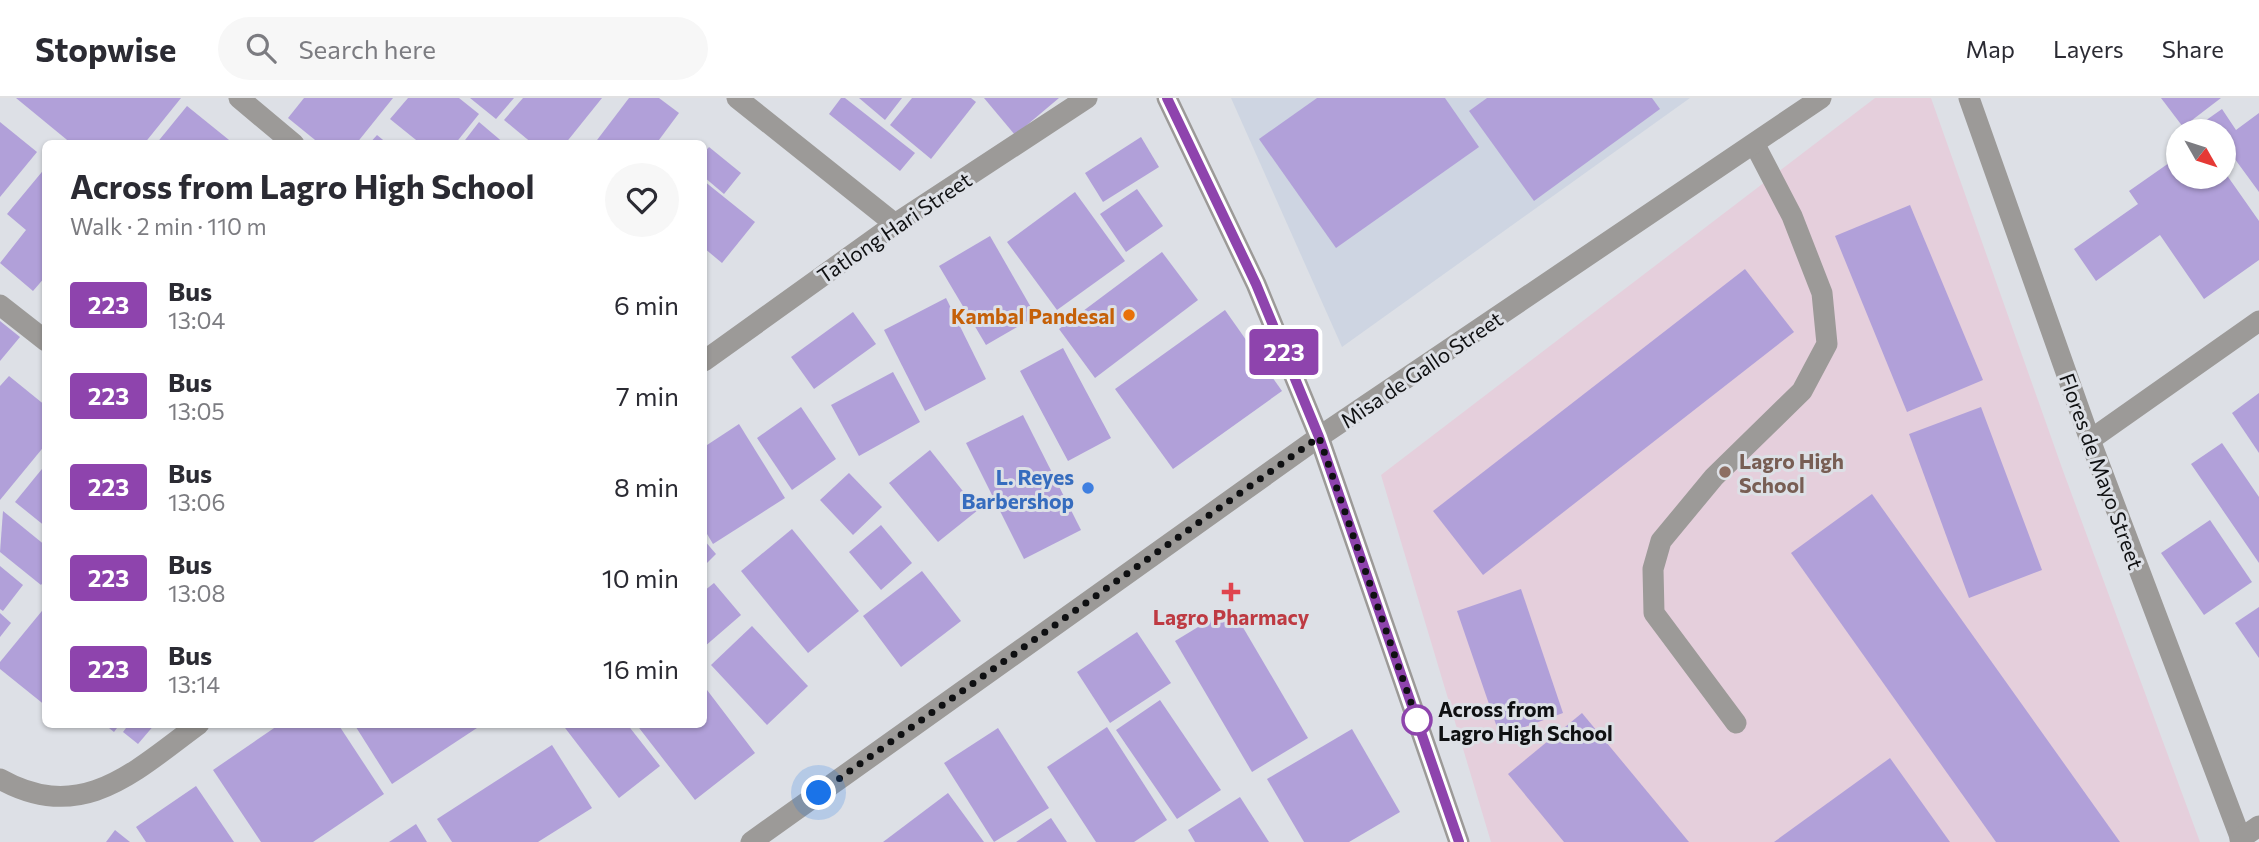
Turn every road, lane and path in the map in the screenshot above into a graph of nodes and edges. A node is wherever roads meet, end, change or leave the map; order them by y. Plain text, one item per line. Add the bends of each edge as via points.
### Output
1 (239, 98) edge
2 (737, 98) edge
3 (1087, 98) edge
4 (1167, 98) edge
5 (1821, 98) edge
6 (1969, 98) edge
7 (289, 140) edge
8 (1755, 145) junction
9 (895, 224) junction
10 (0, 305) edge
11 (2259, 321) edge
12 (42, 338) edge
13 (707, 359) edge
14 (1319, 437) junction
15 (2090, 440) junction
16 (1736, 723) dead end
17 (193, 728) edge
18 (0, 779) edge
19 (2259, 826) edge
20 (2241, 840) edge
21 (751, 842) edge
22 (1459, 842) edge

1 - 7 street
2 - 9 street
3 - 9 street, Tatlong Hari Street
4 - 14 street via 1256,284
5 - 8 street, Misa de Gallo Street
6 - 15 street, Flores de Mayo Street
8 - 14 street, Misa de Gallo Street
8 - 16 street via 1792,216 1822,293 1827,344 1802,391 1714,477 1661,541 1654,569 1654,613
9 - 13 street, Tatlong Hari Street
10 - 12 street
11 - 15 street
14 - 21 street, Misa de Gallo Street
14 - 22 street
15 - 20 street, Flores de Mayo Street
17 - 18 street via 120,781 85,796 49,795
19 - 20 street

